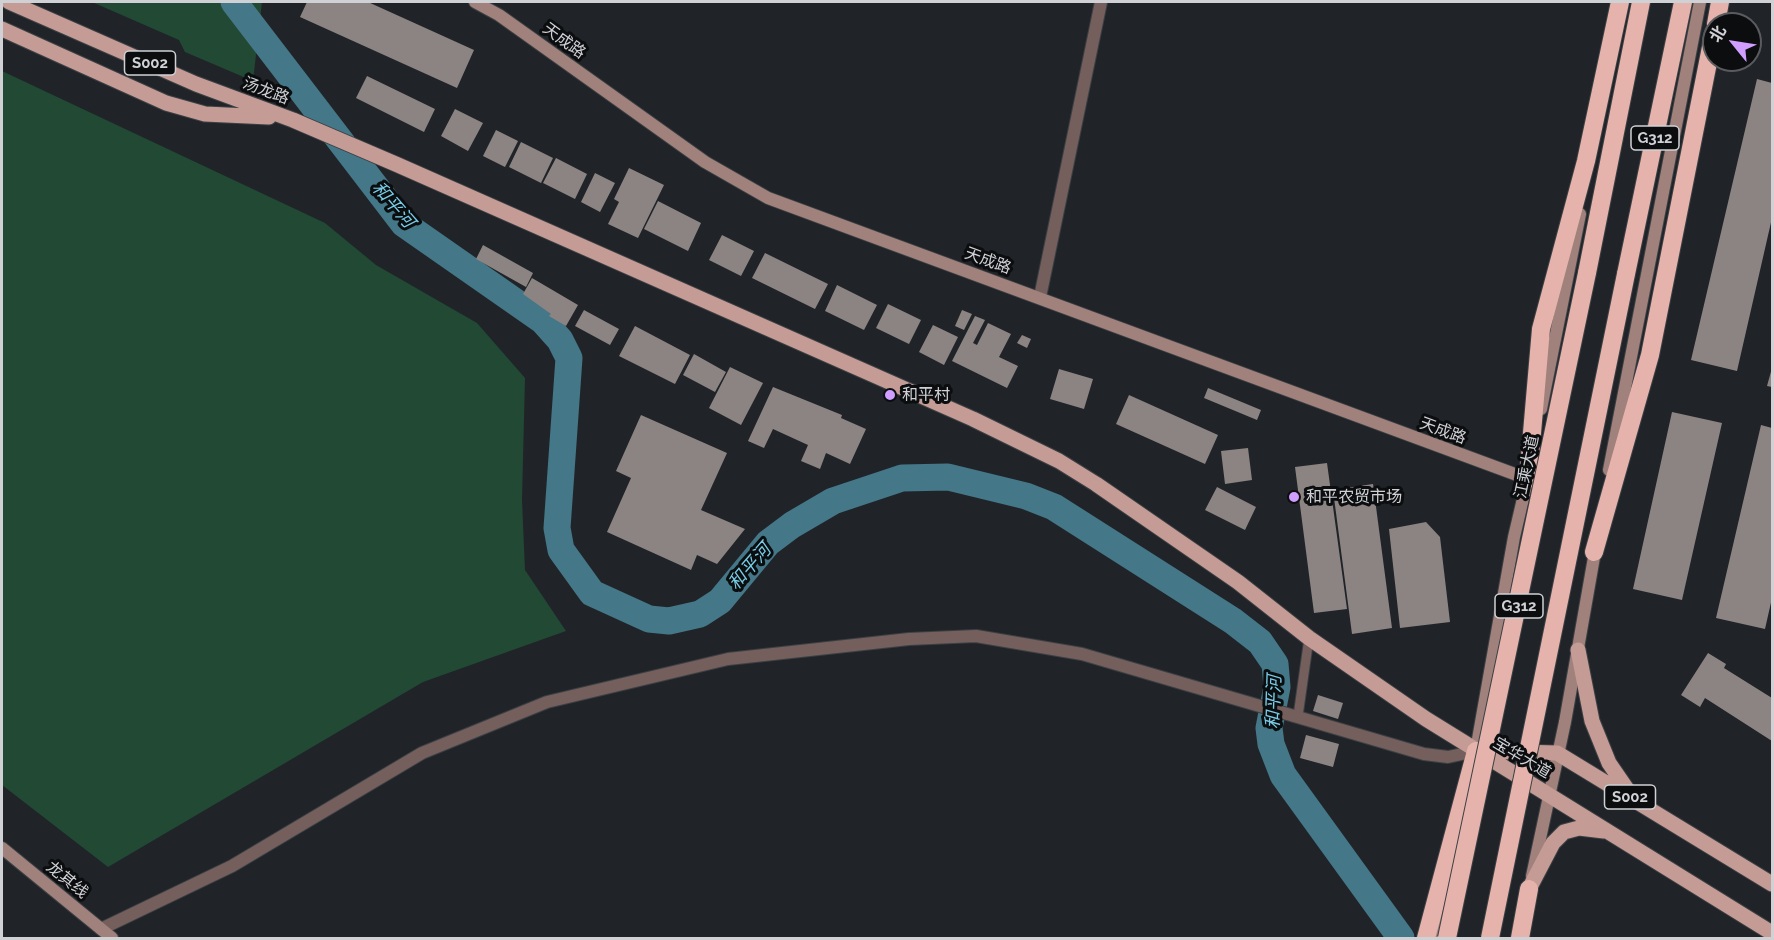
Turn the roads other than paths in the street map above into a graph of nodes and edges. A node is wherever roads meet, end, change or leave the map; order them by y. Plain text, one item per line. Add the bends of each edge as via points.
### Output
1 (9, 2) edge
2 (476, 2) edge
3 (1101, 2) edge
4 (1620, 2) edge
5 (1626, 2) edge
6 (1641, 2) edge
7 (1683, 2) edge
8 (1700, 2) edge
9 (2, 30) edge
10 (1706, 72) edge
11 (293, 120) junction
12 (1040, 297) junction
13 (1528, 479) junction
14 (1594, 552) junction
15 (1309, 638) junction
16 (1578, 650) junction
17 (1298, 716) junction
18 (1476, 751) junction
19 (1557, 753) junction
20 (1550, 795) junction
21 (1634, 800) junction
22 (1608, 832) junction
23 (2, 848) edge
24 (1773, 884) edge
25 (1529, 889) junction
26 (101, 929) junction
27 (1773, 933) edge
28 (1430, 938) edge
29 (112, 939) edge
30 (1447, 939) edge
31 (1490, 939) edge
32 (1518, 939) edge
33 (1528, 939) edge

1 - 11 main road, 汤龙路 / S002 via 196,84
2 - 12 street, 天成路 via 705,162 768,198
3 - 12 street
4 - 13 highway via 1586,161 1541,329
5 - 13 street via 1588,171
6 - 30 highway, 江乘大道 / G312, bridge
7 - 31 highway, G312, bridge
8 - 14 street
9 - 11 main road, 汤龙路 via 166,103 205,114
10 - 14 highway via 1650,355
11 - 15 main road via 1040,451 1096,483 1238,582
12 - 13 street, 天成路
13 - 18 street
14 - 16 street
15 - 17 lane
15 - 18 main road
16 - 19 street
16 - 21 main road via 1592,721 1609,763
17 - 18 street via 1424,754 1448,758
17 - 26 street via 1082,654 976,636 909,639 728,659 547,702 422,753 232,866
18 - 19 main road, 宝华大道 / S002
18 - 20 main road, 宝华大道
18 - 28 highway
19 - 20 street
19 - 21 main road, 宝华大道 / S002
20 - 22 main road, 宝华大道
20 - 25 street
21 - 24 main road, 宝华大道 / S002
22 - 25 main road via 1579,828 1564,832 1553,843
22 - 27 main road, 宝华大道
23 - 26 street, 龙其线
25 - 32 highway
25 - 33 street
26 - 29 street, 龙其线

